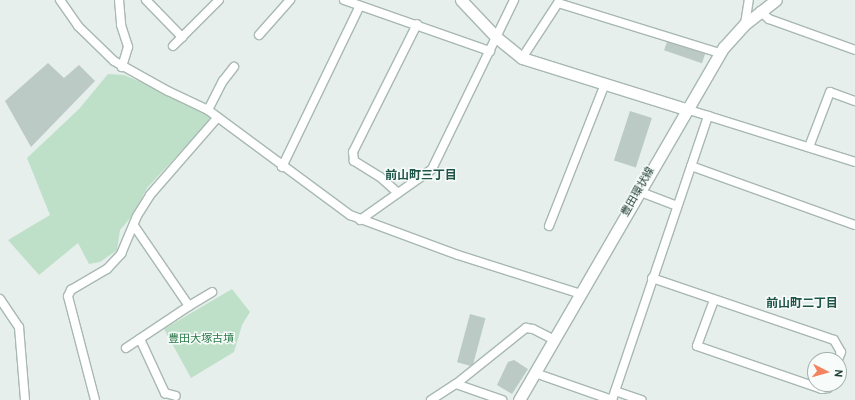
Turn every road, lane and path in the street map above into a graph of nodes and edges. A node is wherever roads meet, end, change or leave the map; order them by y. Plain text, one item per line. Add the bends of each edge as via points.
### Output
1 (60, 0) edge
2 (119, 0) edge
3 (146, 0) edge
4 (219, 0) edge
5 (290, 0) edge
6 (344, 0) edge
7 (461, 0) edge
8 (514, 0) edge
9 (749, 0) edge
10 (776, 0) edge
11 (360, 6) junction
12 (760, 11) junction
13 (417, 24) junction
14 (745, 24) junction
15 (259, 35) dead end
16 (182, 37) junction
17 (496, 37) junction
18 (173, 46) dead end
19 (855, 50) edge
20 (490, 51) junction
21 (720, 53) junction
22 (522, 58) junction
23 (122, 67) junction
24 (234, 67) dead end
25 (604, 84) junction
26 (855, 102) edge
27 (686, 109) junction
28 (208, 110) junction
29 (708, 116) junction
30 (218, 117) junction
31 (809, 147) junction
32 (855, 162) edge
33 (691, 166) junction
34 (282, 167) junction
35 (638, 192) junction
36 (398, 193) junction
37 (677, 206) junction
38 (360, 220) junction
39 (855, 225) edge
40 (135, 226) junction
41 (549, 226) dead end
42 (652, 278) junction
43 (212, 292) dead end
44 (581, 294) junction
45 (0, 299) edge
46 (714, 300) junction
47 (190, 306) junction
48 (140, 339) junction
49 (555, 340) junction
50 (126, 348) dead end
51 (841, 352) edge
52 (535, 373) junction
53 (456, 384) junction
54 (807, 384) edge
55 (615, 390) junction
56 (176, 396) dead end
57 (25, 400) edge
58 (95, 400) edge
59 (431, 400) edge
60 (502, 400) edge
61 (519, 400) edge
62 (612, 400) edge
63 (641, 400) edge

1 - 23 street via 78,26
2 - 23 street via 121,25 128,47
3 - 16 street
4 - 16 street
5 - 15 street
6 - 11 street
7 - 17 main road
8 - 17 street
9 - 14 street
10 - 12 main road, 豊田環状線
11 - 13 street
11 - 34 street
12 - 14 main road, 豊田環状線
12 - 19 street via 768,19
13 - 20 street
13 - 36 street via 353,152 354,161 380,177
14 - 21 main road, 豊田環状線
16 - 18 street
17 - 20 street
17 - 22 main road
20 - 36 street via 432,169
21 - 22 street via 558,3
21 - 27 main road, 豊田環状線
22 - 25 main road
23 - 28 street
24 - 28 street via 223,80
25 - 27 main road
25 - 41 street
26 - 31 street via 830,92
27 - 29 street
27 - 35 main road, 豊田環状線
28 - 30 street
29 - 31 street
29 - 33 street
30 - 34 street
30 - 40 street via 150,195 137,216
31 - 32 street
33 - 37 street
33 - 39 street
34 - 38 street
35 - 37 street
35 - 44 main road, 豊田環状線
36 - 38 street
37 - 42 street
38 - 44 street via 458,255
40 - 47 street
40 - 58 street via 121,254 107,269 71,290 68,296
42 - 46 street
42 - 55 street
43 - 47 street
44 - 49 main road, 豊田環状線
45 - 57 street via 19,327
46 - 51 street via 834,340
46 - 54 street via 697,346
47 - 48 street
48 - 50 street
48 - 56 street via 165,393
49 - 52 main road, 豊田環状線
49 - 53 street via 526,328
52 - 61 main road, 豊田環状線
52 - 62 street
53 - 59 street
53 - 60 street
55 - 62 street
55 - 63 street

